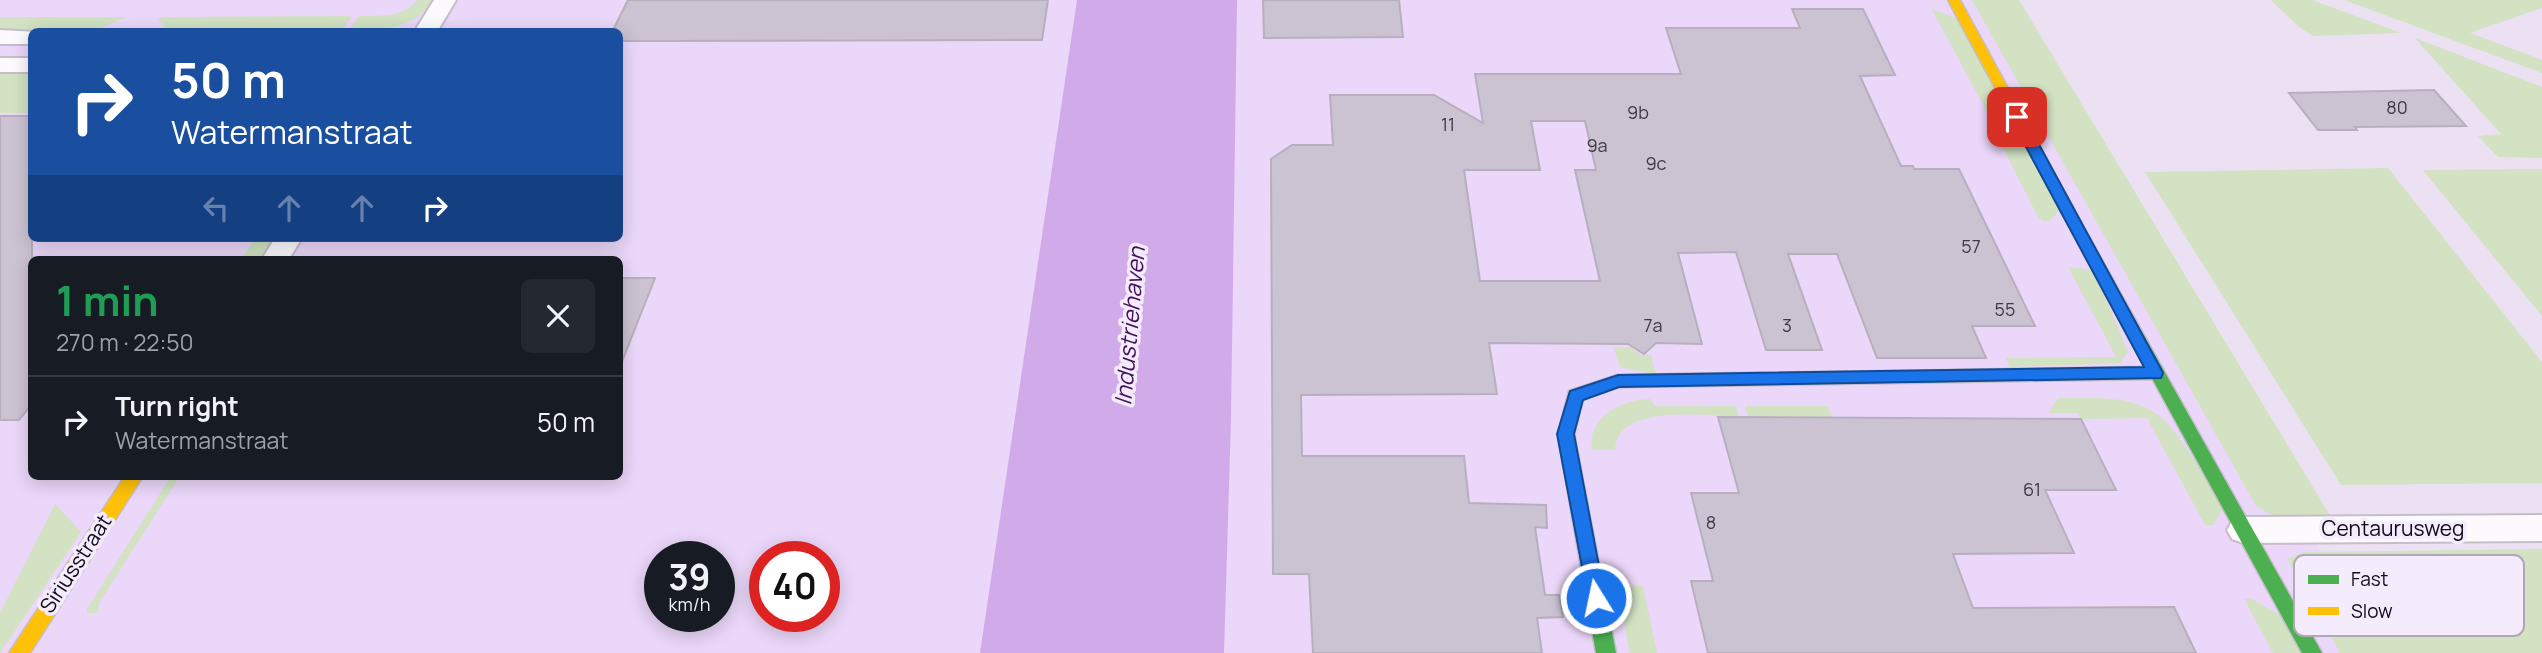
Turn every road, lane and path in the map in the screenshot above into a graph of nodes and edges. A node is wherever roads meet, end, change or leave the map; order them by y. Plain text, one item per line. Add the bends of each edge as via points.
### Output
1 (445, 0) edge
2 (1954, 0) edge
3 (428, 28) edge
4 (0, 37) edge
5 (28, 37) edge
6 (0, 65) edge
7 (28, 65) edge
8 (2155, 373) junction
9 (131, 480) edge
10 (2542, 528) edge
11 (2243, 530) junction
12 (2294, 621) edge
13 (2302, 636) edge
14 (19, 653) edge
15 (1606, 653) edge
16 (2312, 653) edge

1 - 3 street
2 - 8 street
4 - 5 street
6 - 7 street
8 - 11 street
8 - 15 street via 1618,381 1576,396 1566,434
9 - 14 street, Siriusstraat
10 - 11 street, Centaurusweg
11 - 12 street
13 - 16 street

